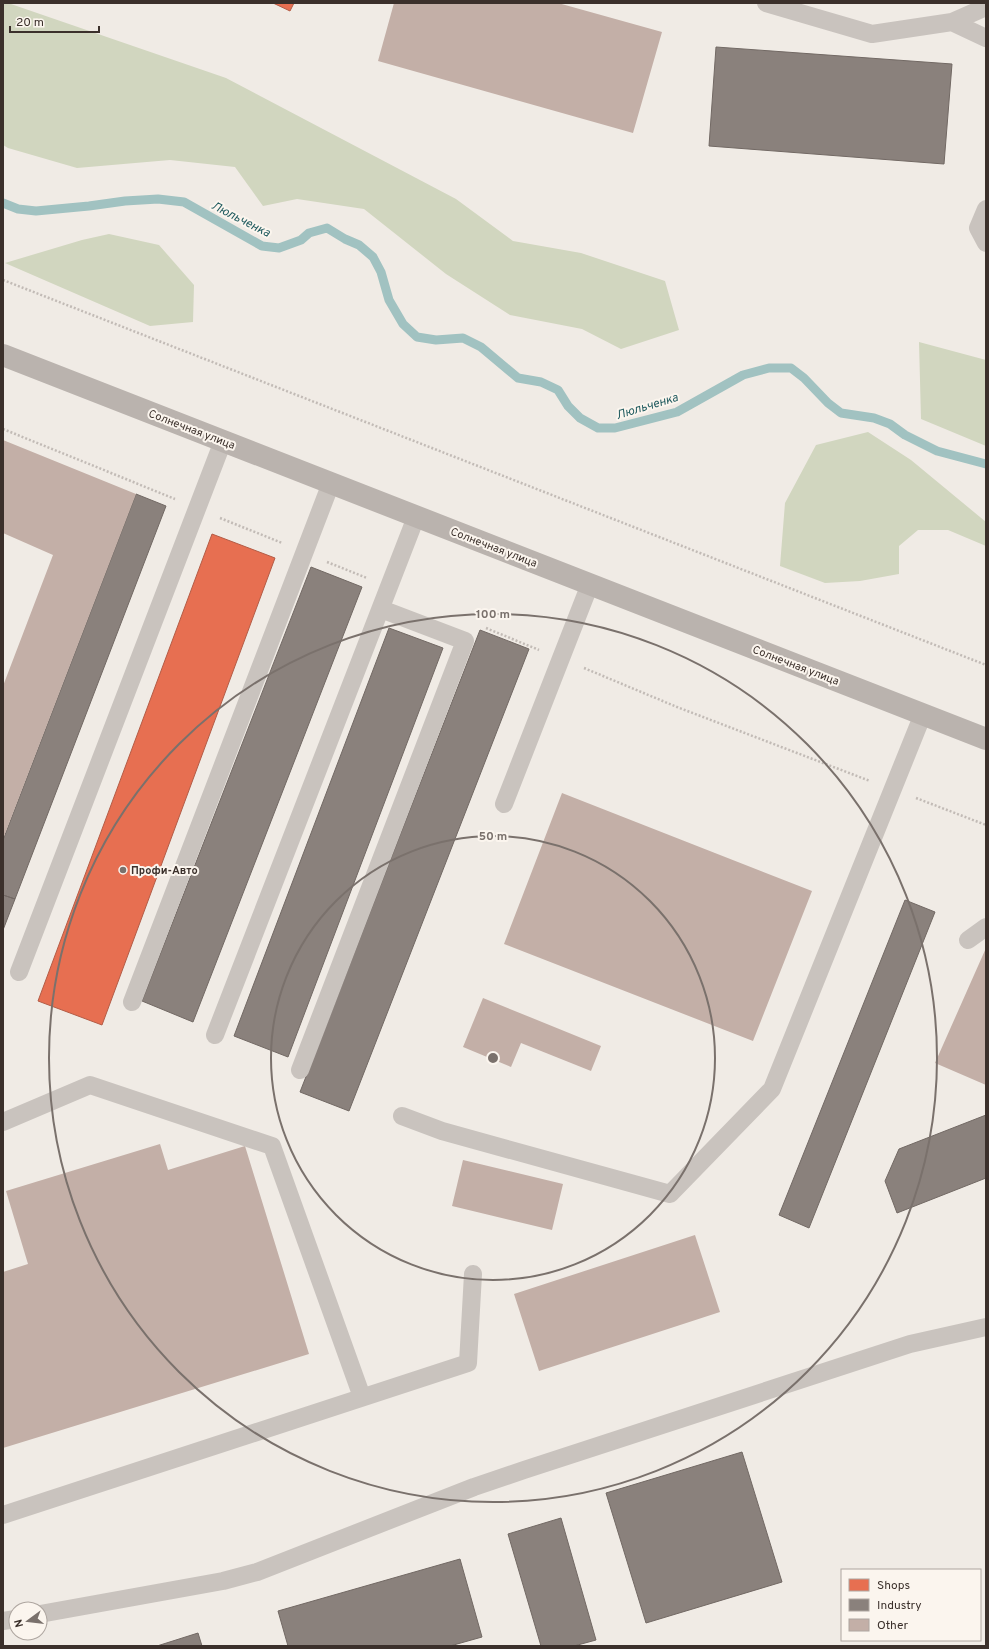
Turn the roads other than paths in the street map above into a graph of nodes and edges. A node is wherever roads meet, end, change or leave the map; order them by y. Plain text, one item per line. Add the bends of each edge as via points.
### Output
1 (766, 3) edge
2 (986, 7) edge
3 (952, 22) junction
4 (986, 38) edge
5 (986, 209) edge
6 (986, 243) edge
7 (3, 355) edge
8 (223, 441) junction
9 (331, 483) junction
10 (416, 517) junction
11 (590, 584) junction
12 (381, 609) junction
13 (923, 714) junction
14 (986, 739) edge
15 (504, 804) dead end
16 (986, 927) edge
17 (968, 940) dead end
18 (19, 972) dead end
19 (132, 1002) dead end
20 (215, 1035) dead end
21 (300, 1070) dead end
22 (402, 1116) dead end
23 (3, 1122) edge
24 (473, 1274) dead end
25 (986, 1327) edge
26 (362, 1398) junction
27 (3, 1515) edge
28 (48, 1613) edge

1 - 3 lane via 872,34
2 - 3 lane
3 - 4 lane
5 - 6 lane via 978,228
7 - 8 main road, Солнечная улица
8 - 9 main road, Солнечная улица
8 - 18 lane
9 - 10 main road, Солнечная улица
9 - 19 lane
10 - 11 main road, Солнечная улица
10 - 12 lane
11 - 13 main road, Солнечная улица
11 - 15 lane
12 - 20 lane
12 - 21 lane via 465,641
13 - 14 main road, Солнечная улица
13 - 22 lane via 772,1089 670,1194 442,1130
16 - 17 lane
23 - 26 lane via 90,1085 272,1146
24 - 26 lane via 468,1363
25 - 28 lane via 910,1344 524,1470 257,1572 223,1581
26 - 27 lane

